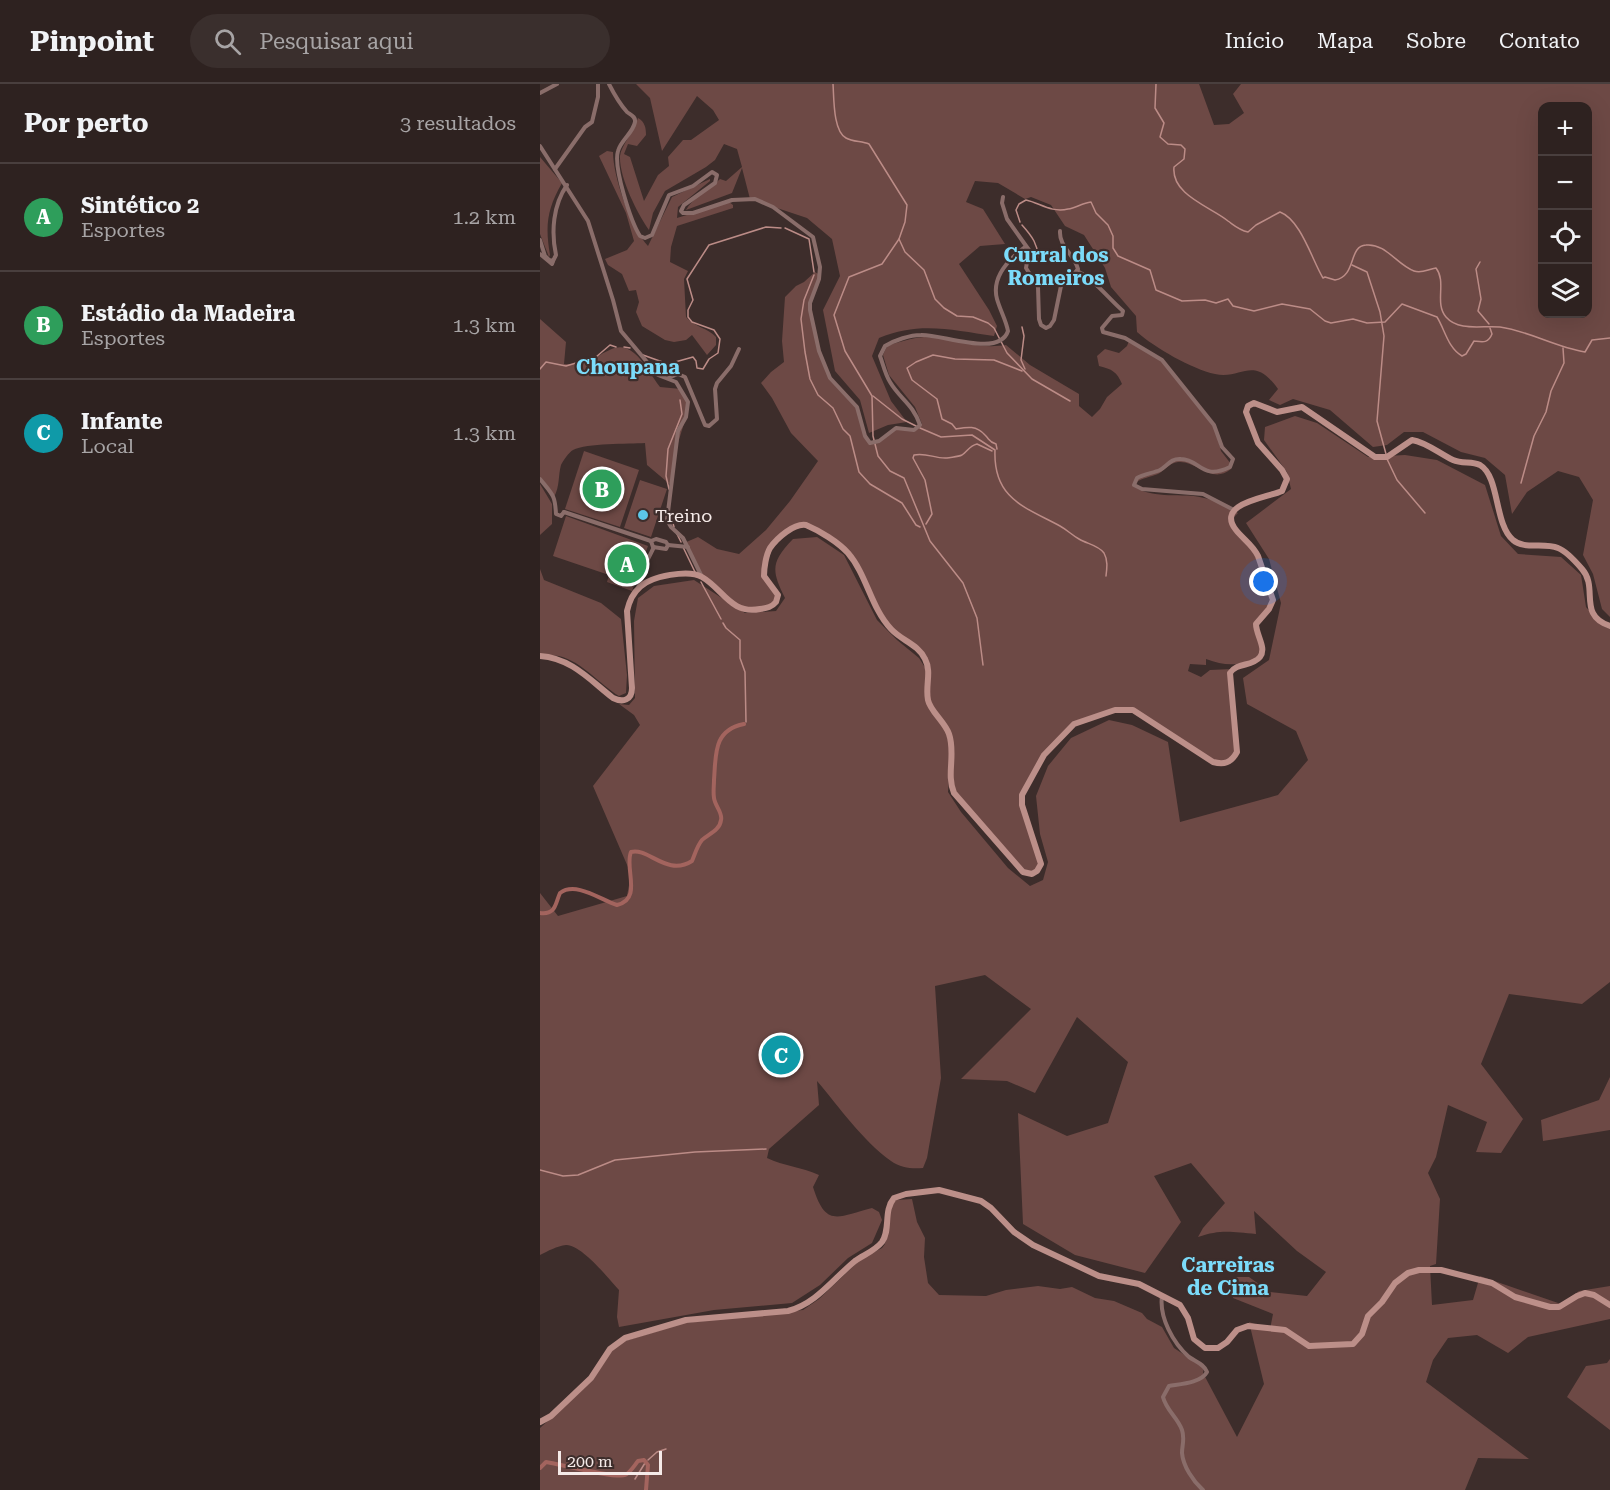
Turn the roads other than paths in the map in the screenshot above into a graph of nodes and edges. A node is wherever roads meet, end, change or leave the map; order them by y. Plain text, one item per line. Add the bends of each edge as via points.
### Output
1 (557, 84) edge
2 (598, 84) edge
3 (609, 84) edge
4 (540, 93) edge
5 (540, 146) edge
6 (555, 169) junction
7 (567, 185) junction
8 (1003, 197) dead end
9 (1060, 231) dead end
10 (540, 240) edge
11 (1025, 247) junction
12 (540, 254) edge
13 (553, 261) junction
14 (1077, 271) junction
15 (739, 349) dead end
16 (668, 378) junction
17 (540, 479) edge
18 (557, 508) junction
19 (1234, 510) junction
20 (564, 512) junction
21 (651, 542) junction
22 (668, 545) junction
23 (654, 547) junction
24 (688, 547) junction
25 (702, 577) junction
26 (639, 588) junction
27 (1610, 626) edge
28 (540, 656) edge
29 (1162, 1296) junction
30 (1610, 1305) edge
31 (540, 1422) edge
32 (1203, 1490) edge

1 - 4 street
2 - 6 street via 592,122
3 - 11 street via 635,122 617,151 617,166 640,236 652,235 669,195 693,186 712,172 717,175 715,183 684,205 683,213 732,200 755,199 773,207 813,237 820,275 810,310 819,351 830,378 857,407 866,441 873,444 896,428 912,430 919,426 911,407 886,374 880,356 885,346 918,335 968,343 1001,341 1008,331 997,299 997,280
5 - 6 street
6 - 7 street
7 - 13 street via 556,212
7 - 16 street via 588,221 621,331 658,375
8 - 11 street via 1007,219
9 - 14 street via 1060,239 1077,264
10 - 13 street via 547,260
11 - 14 street via 1030,253 1028,272 1038,287 1039,322 1046,328 1053,320 1062,281
12 - 13 street via 549,263
14 - 19 street via 1090,278 1123,311 1122,315 1112,316 1103,332 1128,339 1168,365 1214,425 1222,447 1233,459 1230,467 1216,472 1174,459 1158,471 1137,478 1134,485 1203,494
15 - 16 street via 717,383 717,419 709,426 702,422 685,377 678,374
16 - 24 street via 676,382 688,402 678,431 667,520
17 - 18 street
18 - 20 street
18 - 20 street via 557,515
19 - 25 main road via 1233,524 1255,550 1273,602 1256,624 1263,650 1261,657 1234,667 1228,678 1237,743 1233,758 1223,764 1213,762 1127,709 1074,724 1044,755 1022,795 1041,864 1032,874 1023,872 954,793 951,739 928,704 929,670 925,657 886,622 843,549 799,524 774,543 764,576 778,595 771,607 741,609
19 - 27 main road via 1282,491 1287,479 1258,443 1246,412 1252,403 1277,412 1302,407 1378,458 1387,458 1408,441 1416,441 1454,460 1483,467 1494,490 1503,528 1510,537 1520,544 1550,546 1564,552 1587,575 1593,613 1601,623
20 - 21 street
21 - 22 street via 655,538
21 - 23 street
22 - 23 street via 663,550
22 - 24 street
23 - 26 street
24 - 25 street
25 - 26 main road via 679,574 652,580
26 - 28 main road via 627,611 632,687 625,700 613,698 566,662
29 - 30 main road via 1185,1310 1196,1342 1212,1349 1223,1346 1237,1330 1248,1326 1284,1330 1309,1346 1353,1344 1362,1334 1368,1316 1400,1277 1419,1270 1441,1270 1492,1283 1515,1297 1550,1307 1559,1307 1585,1293
29 - 31 main road via 1139,1284 1099,1276 1033,1245 981,1201 939,1190 906,1194 894,1198 888,1208 882,1243 809,1302 788,1311 687,1320 625,1338 610,1349 591,1378
29 - 32 street via 1161,1310 1181,1349 1206,1367 1205,1377 1169,1386 1163,1397 1183,1433 1184,1462

